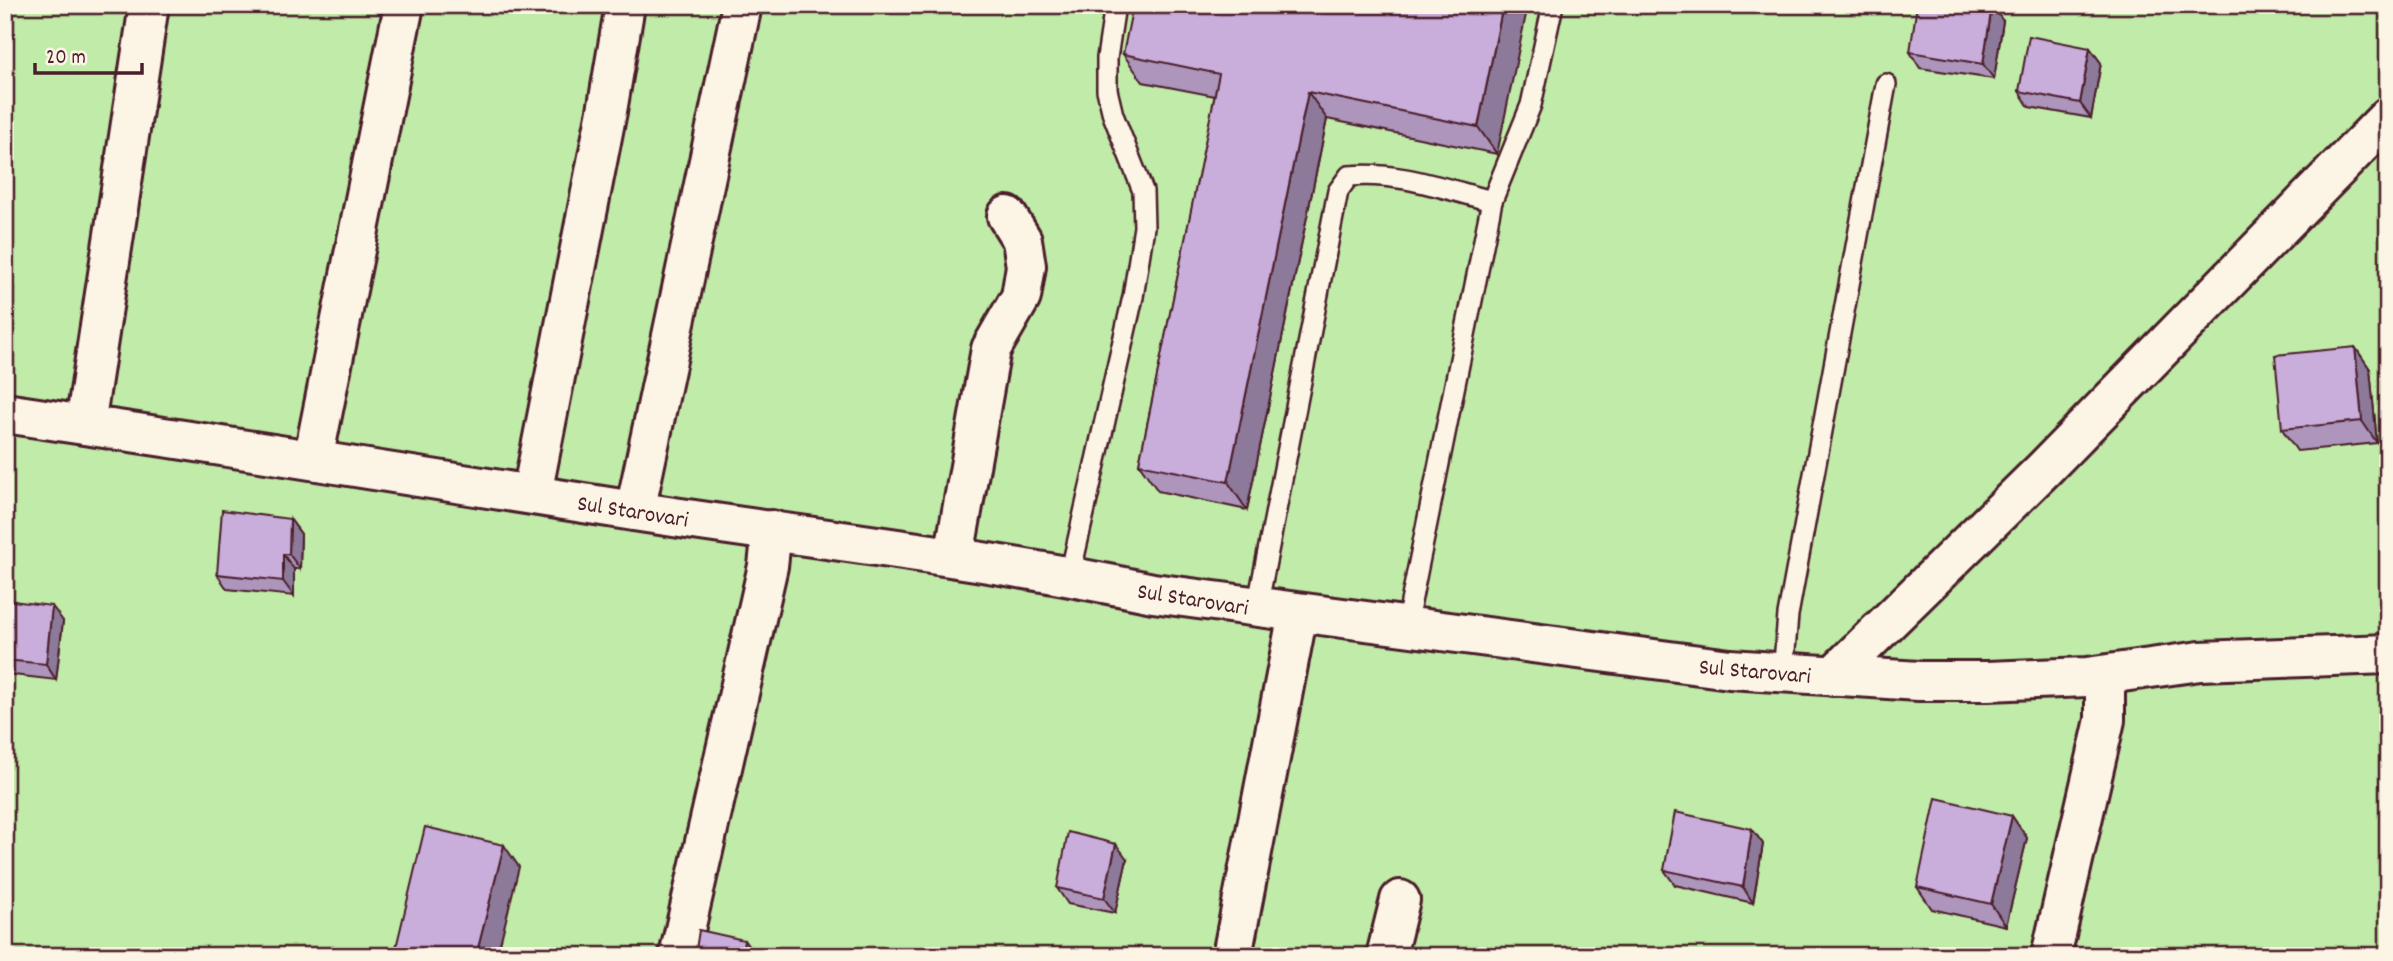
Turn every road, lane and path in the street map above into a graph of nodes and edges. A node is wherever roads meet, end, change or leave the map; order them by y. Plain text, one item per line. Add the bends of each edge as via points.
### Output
1 (149, 5) edge
2 (404, 5) edge
3 (625, 5) edge
4 (742, 5) edge
5 (1115, 5) edge
6 (1553, 5) edge
7 (1886, 84) dead end
8 (2388, 117) edge
9 (1492, 201) junction
10 (1007, 216) dead end
11 (5, 413) edge
12 (85, 425) junction
13 (313, 460) junction
14 (532, 494) junction
15 (635, 511) junction
16 (772, 530) junction
17 (954, 556) junction
18 (1070, 575) junction
19 (1257, 608) junction
20 (1298, 613) junction
21 (1406, 627) junction
22 (2388, 654) edge
23 (1783, 674) junction
24 (2105, 675) junction
25 (1833, 676) junction
26 (1400, 900) dead end
27 (679, 956) edge
28 (1232, 956) edge
29 (1386, 956) edge
30 (2051, 956) edge

1 - 12 street
2 - 13 street
3 - 14 street
4 - 15 street
5 - 18 lane via 1107,89 1112,115 1143,191 1144,227 1133,297
6 - 9 lane via 1531,105
7 - 23 lane via 1788,615
8 - 25 street via 2043,470
9 - 19 lane via 1373,174 1349,176 1338,191
9 - 21 lane
10 - 17 street via 1022,240 1026,266 1021,297 991,349
11 - 12 street, Sul Starovari
12 - 13 street, Sul Starovari
13 - 14 street, Sul Starovari
14 - 15 street, Sul Starovari
15 - 16 street, Sul Starovari
16 - 17 street, Sul Starovari
16 - 27 street via 768,566
17 - 18 street, Sul Starovari
18 - 19 street, Sul Starovari
19 - 20 street, Sul Starovari
20 - 21 street, Sul Starovari
20 - 28 street
21 - 23 street, Sul Starovari
22 - 24 street, Sul Starovari via 2200,661
23 - 25 street, Sul Starovari
24 - 25 street, Sul Starovari via 1988,681
24 - 30 street via 2105,720
26 - 29 street

